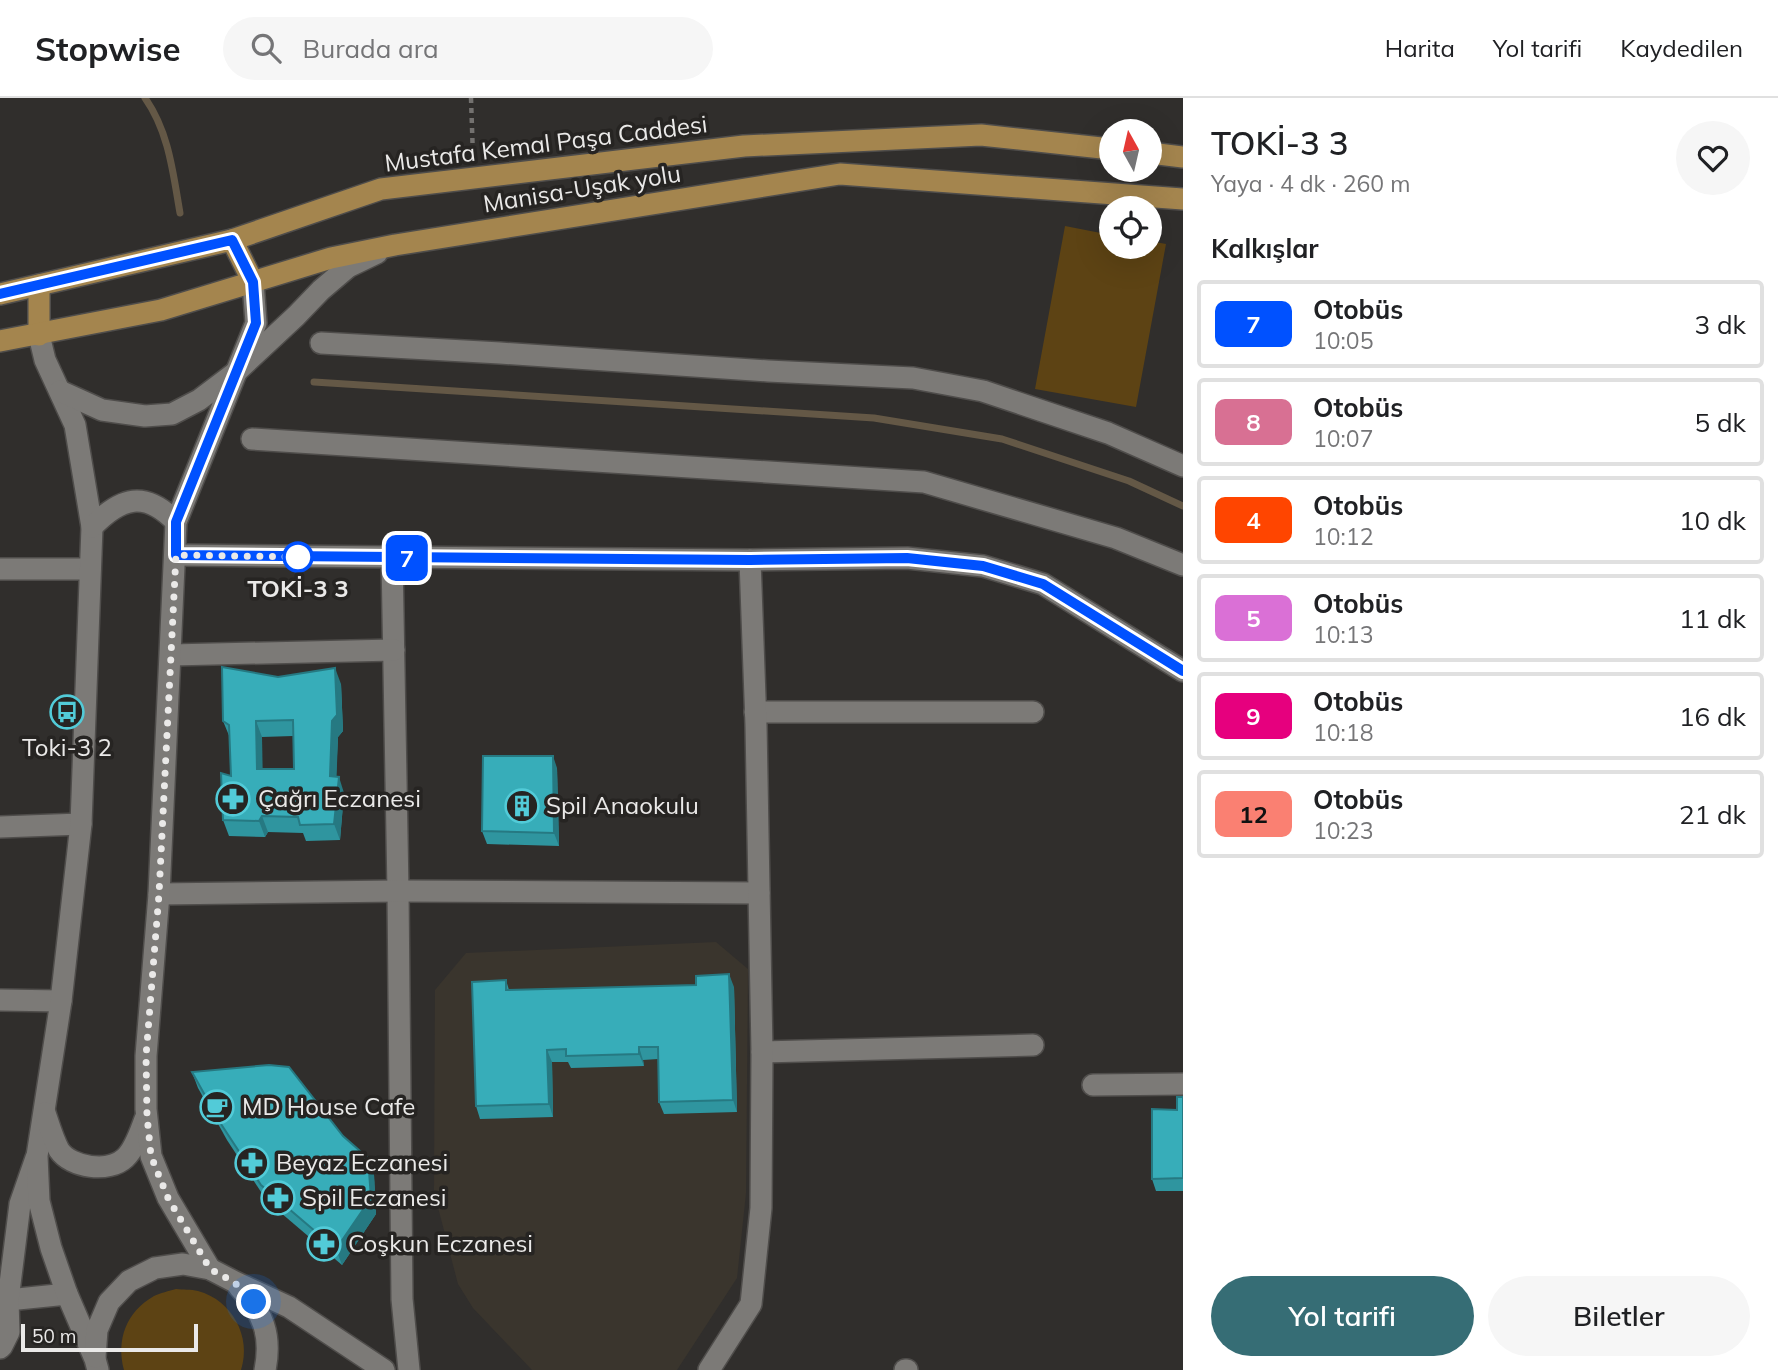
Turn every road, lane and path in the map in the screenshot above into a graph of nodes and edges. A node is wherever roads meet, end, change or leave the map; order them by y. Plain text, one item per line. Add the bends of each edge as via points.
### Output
1 (471, 98) edge
2 (1099, 148) edge
3 (1162, 154) edge
4 (1183, 157) edge
5 (474, 178) junction
6 (1183, 199) edge
7 (232, 240) junction
8 (395, 245) junction
9 (253, 282) junction
10 (39, 285) junction
11 (0, 294) edge
12 (39, 335) junction
13 (0, 341) edge
14 (321, 344) dead end
15 (236, 372) junction
16 (60, 391) junction
17 (252, 439) dead end
18 (1183, 467) edge
19 (176, 522) junction
20 (92, 527) junction
21 (176, 555) junction
22 (392, 558) junction
23 (750, 560) junction
24 (1183, 565) edge
25 (0, 569) edge
26 (90, 569) junction
27 (394, 650) junction
28 (171, 655) junction
29 (1183, 671) edge
30 (755, 712) junction
31 (1033, 712) dead end
32 (81, 824) junction
33 (0, 827) edge
34 (398, 891) junction
35 (760, 893) junction
36 (159, 894) junction
37 (0, 1000) edge
38 (61, 1001) junction
39 (1033, 1045) dead end
40 (762, 1052) junction
41 (1183, 1084) edge
42 (1093, 1085) dead end
43 (45, 1111) junction
44 (147, 1116) junction
45 (37, 1156) junction
46 (210, 1269) junction
47 (234, 1282) junction
48 (67, 1294) junction
49 (8, 1300) junction
50 (0, 1348) edge
51 (96, 1364) edge
52 (265, 1370) edge
53 (384, 1370) edge
54 (409, 1370) edge
55 (709, 1370) edge

1 - 5 path
2 - 5 main road, Mustafa Kemal Paşa Caddesi via 981,135 744,146
3 - 4 main road
5 - 7 main road, Mustafa Kemal Paşa Caddesi via 381,189
6 - 8 main road, Manisa-Uşak yolu via 840,174
7 - 9 main road
7 - 10 main road, Mustafa Kemal Paşa Caddesi
8 - 9 main road, Manisa-Uşak yolu via 331,258
8 - 15 street via 348,267
9 - 12 main road, Manisa-Uşak yolu via 161,310
9 - 15 street via 256,323
10 - 11 main road, Mustafa Kemal Paşa Caddesi
10 - 12 main road
12 - 13 main road, Manisa-Uşak yolu
12 - 16 street via 44,360
14 - 18 street via 913,378 983,391 1108,433
15 - 16 street via 172,414 145,416 102,410
15 - 19 street
16 - 20 street via 75,425
17 - 24 street via 924,482 1116,538
19 - 20 street via 164,509 135,501 107,512
19 - 21 street
20 - 26 street
21 - 22 street
21 - 28 street
22 - 23 street
22 - 27 street
23 - 29 street via 907,558 983,566 1043,584
23 - 30 street
25 - 26 street
26 - 32 street
27 - 28 street
27 - 34 street
28 - 36 street
30 - 31 street
30 - 35 street
32 - 33 street
32 - 38 street
34 - 35 street
34 - 36 street
34 - 54 street via 402,1299
35 - 40 street
36 - 44 street via 146,1056
37 - 38 street
38 - 43 street
39 - 40 street
40 - 55 street via 761,1208 751,1304
41 - 42 street
43 - 44 street via 60,1152 89,1167 110,1166 124,1159
43 - 45 street
44 - 46 street via 151,1156 168,1198
45 - 48 street via 39,1200
45 - 49 street via 20,1205
46 - 47 street
46 - 51 street via 183,1264 156,1268 129,1281 109,1302 97,1329
47 - 52 street via 254,1302 265,1327
47 - 53 street via 289,1307
48 - 49 street
48 - 51 street
49 - 50 street via 9,1332

